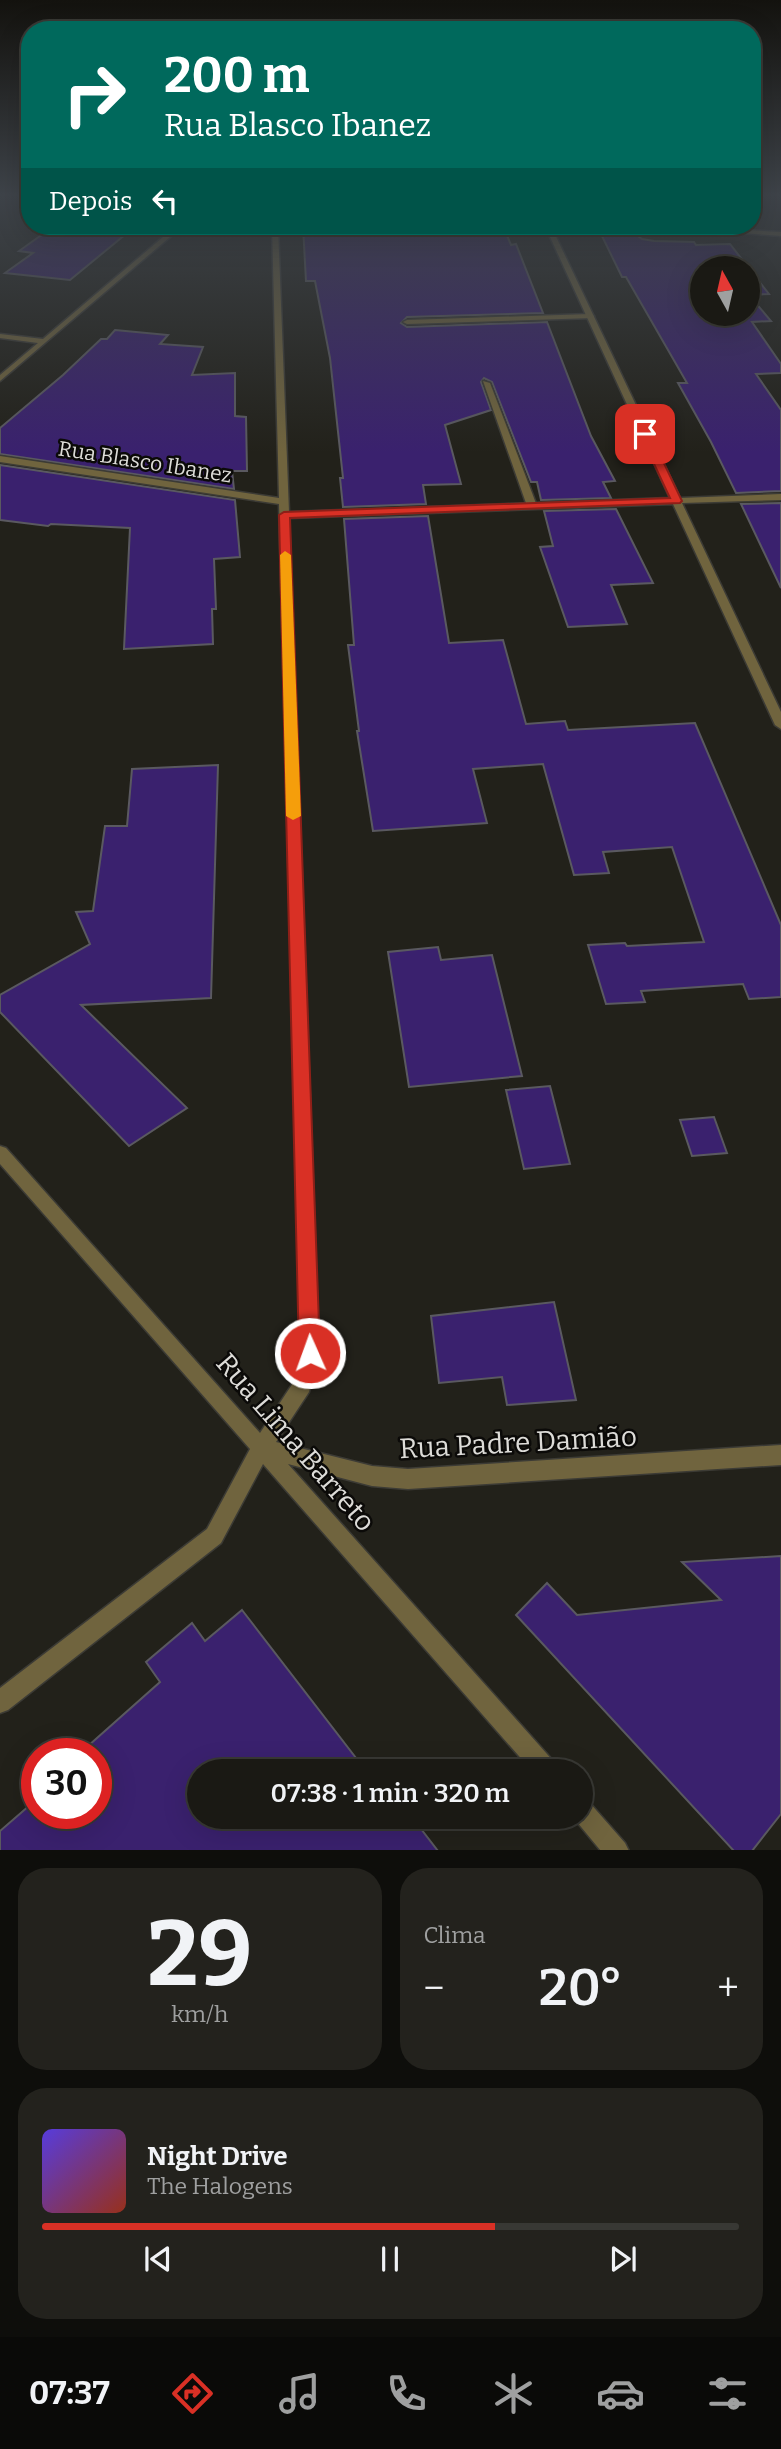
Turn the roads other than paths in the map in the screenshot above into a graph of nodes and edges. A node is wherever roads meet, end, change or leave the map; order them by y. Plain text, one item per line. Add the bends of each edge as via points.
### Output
1 (116, 280) edge
2 (277, 280) edge
3 (573, 280) edge
4 (590, 316) junction
5 (407, 322) dead end
6 (0, 335) edge
7 (44, 341) junction
8 (0, 379) edge
9 (486, 383) dead end
10 (0, 459) edge
11 (781, 497) edge
12 (677, 501) junction
13 (532, 506) junction
14 (284, 509) junction
15 (781, 725) edge
16 (0, 1153) edge
17 (261, 1448) junction
18 (781, 1455) edge
19 (0, 1702) edge
20 (536, 1759) edge
21 (593, 1823) edge
22 (617, 1850) edge

1 - 7 street
2 - 14 street
3 - 4 street
4 - 5 street
4 - 12 street
6 - 7 street
7 - 8 street
9 - 13 street
10 - 14 street, Rua Blasco Ibanez
11 - 12 street, Rua Blasco Ibanez
12 - 13 street, Rua Blasco Ibanez
12 - 15 street
13 - 14 street, Rua Blasco Ibanez
14 - 17 street via 310,1353 302,1386
16 - 17 street, Rua Lima Barreto
17 - 18 street, Rua Padre Damião via 372,1476 408,1479
17 - 19 street via 214,1536
17 - 20 street, Rua Lima Barreto
21 - 22 street

